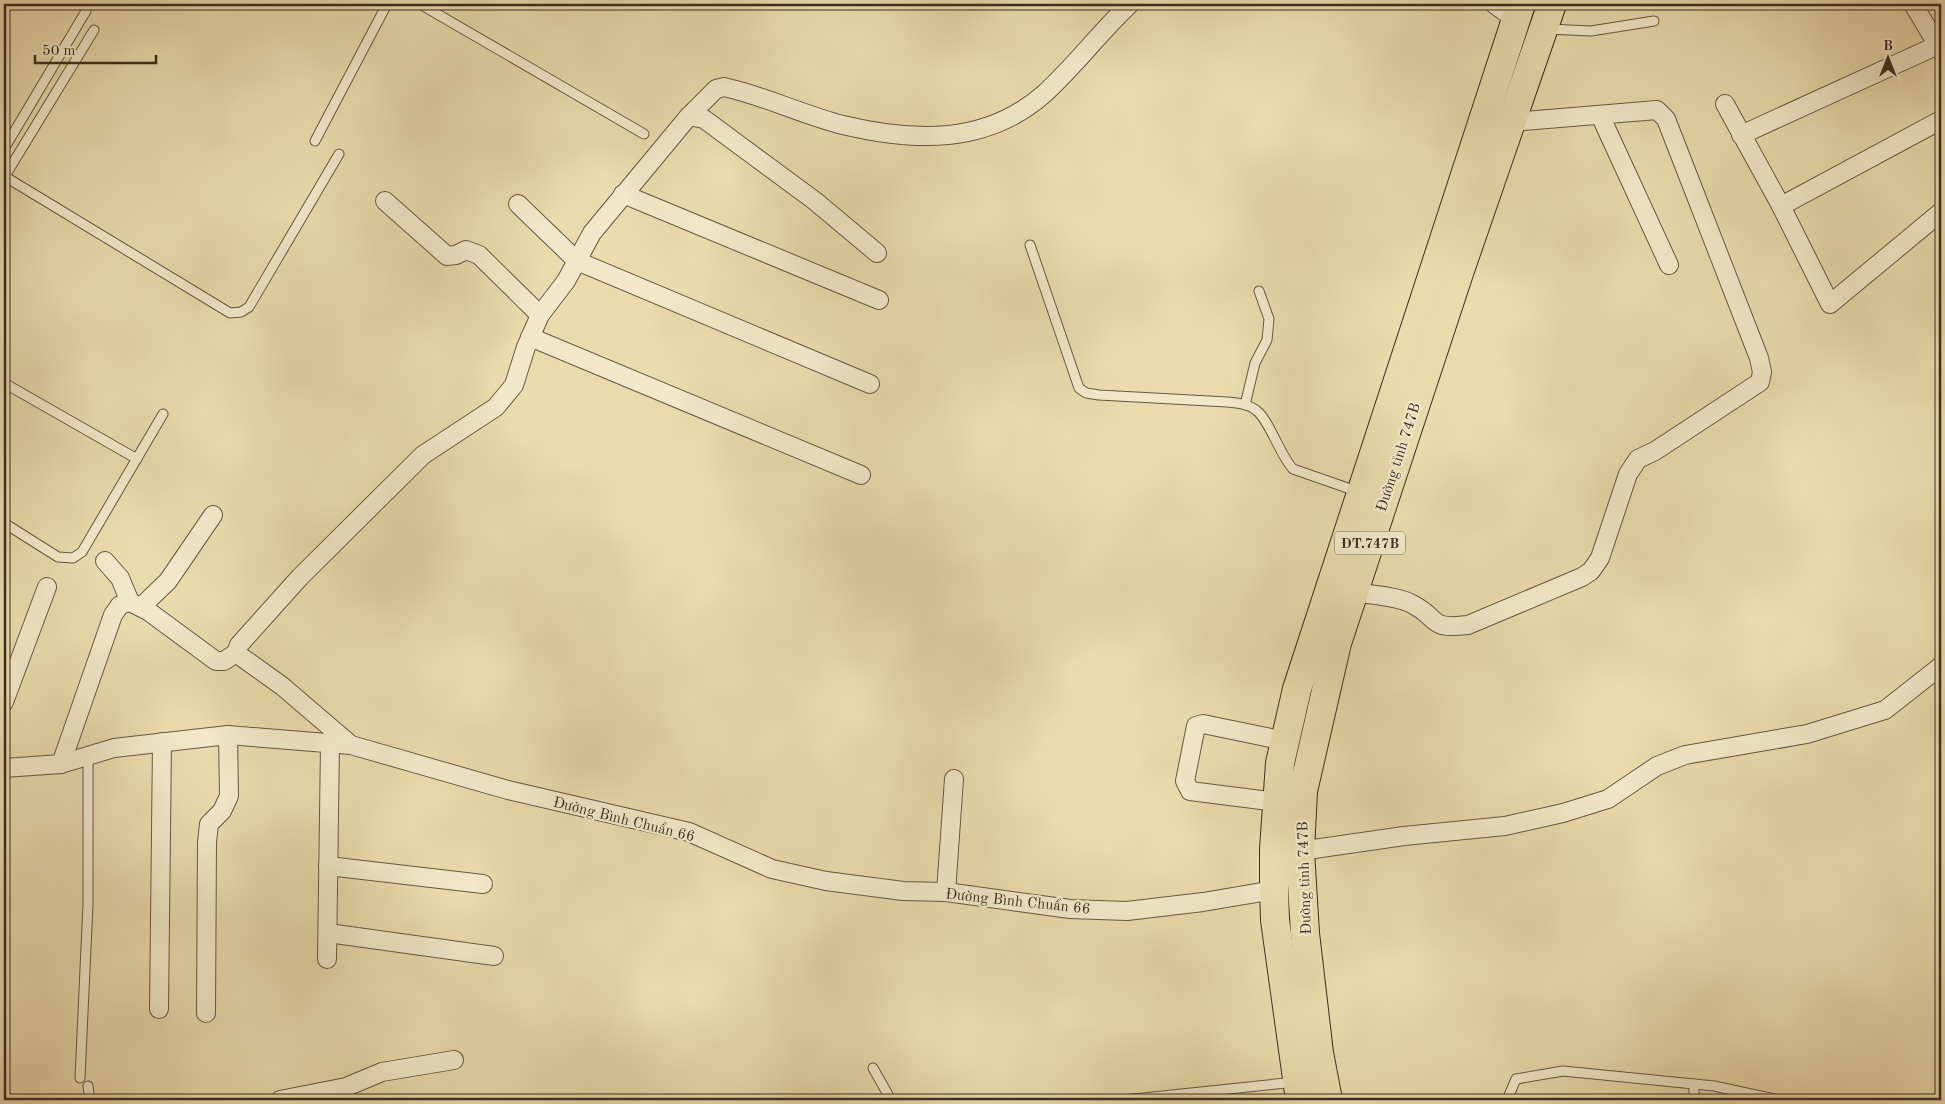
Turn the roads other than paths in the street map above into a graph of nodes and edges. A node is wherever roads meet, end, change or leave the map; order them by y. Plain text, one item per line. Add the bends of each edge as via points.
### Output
1 (85, 4) edge
2 (387, 4) edge
3 (420, 4) edge
4 (1494, 4) edge
5 (1913, 4) edge
6 (1124, 6) edge
7 (1519, 12) edge
8 (1548, 16) edge
9 (1654, 21) dead end
10 (94, 30) dead end
11 (1939, 48) edge
12 (1725, 104) dead end
13 (1600, 114) junction
14 (689, 116) junction
15 (1941, 120) edge
16 (1511, 122) junction
17 (644, 134) dead end
18 (1742, 135) junction
19 (315, 141) dead end
20 (4, 149) edge
21 (339, 154) dead end
22 (4, 176) edge
23 (623, 194) junction
24 (385, 201) dead end
25 (518, 204) dead end
26 (1780, 206) junction
27 (1941, 212) edge
28 (1030, 245) dead end
29 (877, 253) dead end
30 (577, 261) junction
31 (1668, 265) dead end
32 (1258, 291) dead end
33 (879, 300) dead end
34 (1435, 307) junction
35 (540, 315) junction
36 (530, 337) junction
37 (4, 383) edge
38 (870, 384) dead end
39 (1246, 405) junction
40 (163, 414) dead end
41 (136, 460) junction
42 (861, 475) dead end
43 (1361, 492) junction
44 (213, 515) dead end
45 (4, 523) edge
46 (105, 561) dead end
47 (47, 587) dead end
48 (1354, 592) junction
49 (135, 605) junction
50 (236, 653) junction
51 (1941, 666) edge
52 (4, 702) edge
53 (228, 735) junction
54 (1285, 741) junction
55 (162, 742) junction
56 (330, 744) junction
57 (351, 745) junction
58 (88, 756) junction
59 (61, 764) junction
60 (4, 768) edge
61 (954, 779) dead end
62 (1277, 802) junction
63 (1300, 851) junction
64 (328, 866) junction
65 (484, 884) dead end
66 (1274, 890) junction
67 (946, 892) junction
68 (328, 933) junction
69 (494, 956) dead end
70 (327, 959) dead end
71 (159, 1009) dead end
72 (206, 1013) dead end
73 (454, 1060) dead end
74 (873, 1068) dead end
75 (80, 1078) dead end
76 (1694, 1084) junction
77 (88, 1086) dead end
78 (1298, 1091) edge
79 (90, 1100) edge
80 (280, 1100) edge
81 (891, 1100) edge
82 (1124, 1100) edge
83 (1132, 1100) edge
84 (1328, 1100) edge
85 (1507, 1100) edge
86 (1694, 1100) edge
87 (1780, 1100) edge

1 - 20 lane via 86,11
2 - 19 lane
3 - 17 lane
4 - 7 street
5 - 11 street
6 - 14 street via 1043,94 1014,115 981,130 942,137 894,134 842,125 724,87 716,89
7 - 34 main road, Đường tỉnh 747B / ĐT.747B
8 - 9 lane via 1591,31
8 - 16 main road, Đường tỉnh 747B / ĐT.747B
10 - 22 lane
11 - 18 street
12 - 18 street
13 - 16 street
13 - 31 street
13 - 48 street via 1657,110 1666,119 1759,358 1760,382 1638,459 1628,474 1600,558 1582,577 1468,625 1450,628 1440,626 1412,604
14 - 23 street
14 - 29 street via 704,119 815,201
15 - 26 street
16 - 34 main road, Đường tỉnh 747B / ĐT.747B
18 - 26 street
21 - 22 lane via 249,307 230,313
23 - 30 street via 592,233
23 - 33 street
24 - 35 street via 447,256 466,250 479,254
25 - 30 street
26 - 27 street via 1830,304
28 - 39 lane via 1079,388 1099,395
30 - 35 street
30 - 38 street
32 - 39 lane via 1269,319 1267,340 1254,363
34 - 43 main road, Đường tỉnh 747B / ĐT.747B
34 - 48 main road, Đường tỉnh 747B / ĐT.747B
35 - 36 street
36 - 42 street
36 - 50 street via 514,385 496,407 423,455 300,577 239,645
37 - 41 lane
39 - 43 lane via 1259,412 1293,469
40 - 41 lane
41 - 45 lane via 82,552 73,558 58,557
43 - 54 main road, Đường tỉnh 747B / ĐT.747B via 1297,689
44 - 49 street via 168,582
46 - 49 street via 120,578
47 - 52 street
48 - 63 main road, Đường tỉnh 747B / ĐT.747B via 1337,643 1303,791
49 - 50 street via 216,661 224,661
49 - 59 street via 120,605 113,615
50 - 57 street via 282,686
51 - 63 street via 1885,710 1807,734 1685,755 1657,766 1608,799 1563,813 1506,826
53 - 55 street, Đường Bình Chuẩn 66
53 - 56 street, Đường Bình Chuẩn 66
53 - 72 street via 229,796 222,811 209,824 207,842
54 - 62 main road, Đường tỉnh 747B / ĐT.747B
54 - 62 street via 1203,724 1196,726 1186,772 1185,781 1190,791
55 - 58 street, Đường Bình Chuẩn 66 via 114,748
55 - 71 street
56 - 57 street, Đường Bình Chuẩn 66
56 - 64 street
57 - 67 street, Đường Bình Chuẩn 66 via 508,790 689,832 772,869 826,881 903,891
58 - 59 street, Đường Bình Chuẩn 66
58 - 75 lane via 88,904
59 - 60 street, Đường Bình Chuẩn 66
61 - 67 street
62 - 66 main road, Đường tỉnh 747B / ĐT.747B
63 - 84 main road, Đường tỉnh 747B / ĐT.747B via 1306,943
64 - 65 street
64 - 68 street
66 - 67 street, Đường Bình Chuẩn 66 via 1127,910 1070,909
66 - 78 main road, Đường tỉnh 747B / ĐT.747B via 1275,920
68 - 69 street
68 - 70 street
73 - 80 street via 382,1072 346,1087
74 - 81 lane
76 - 85 lane via 1564,1071 1516,1078
76 - 86 lane
76 - 87 lane
77 - 79 lane
78 - 83 lane
82 - 83 lane

